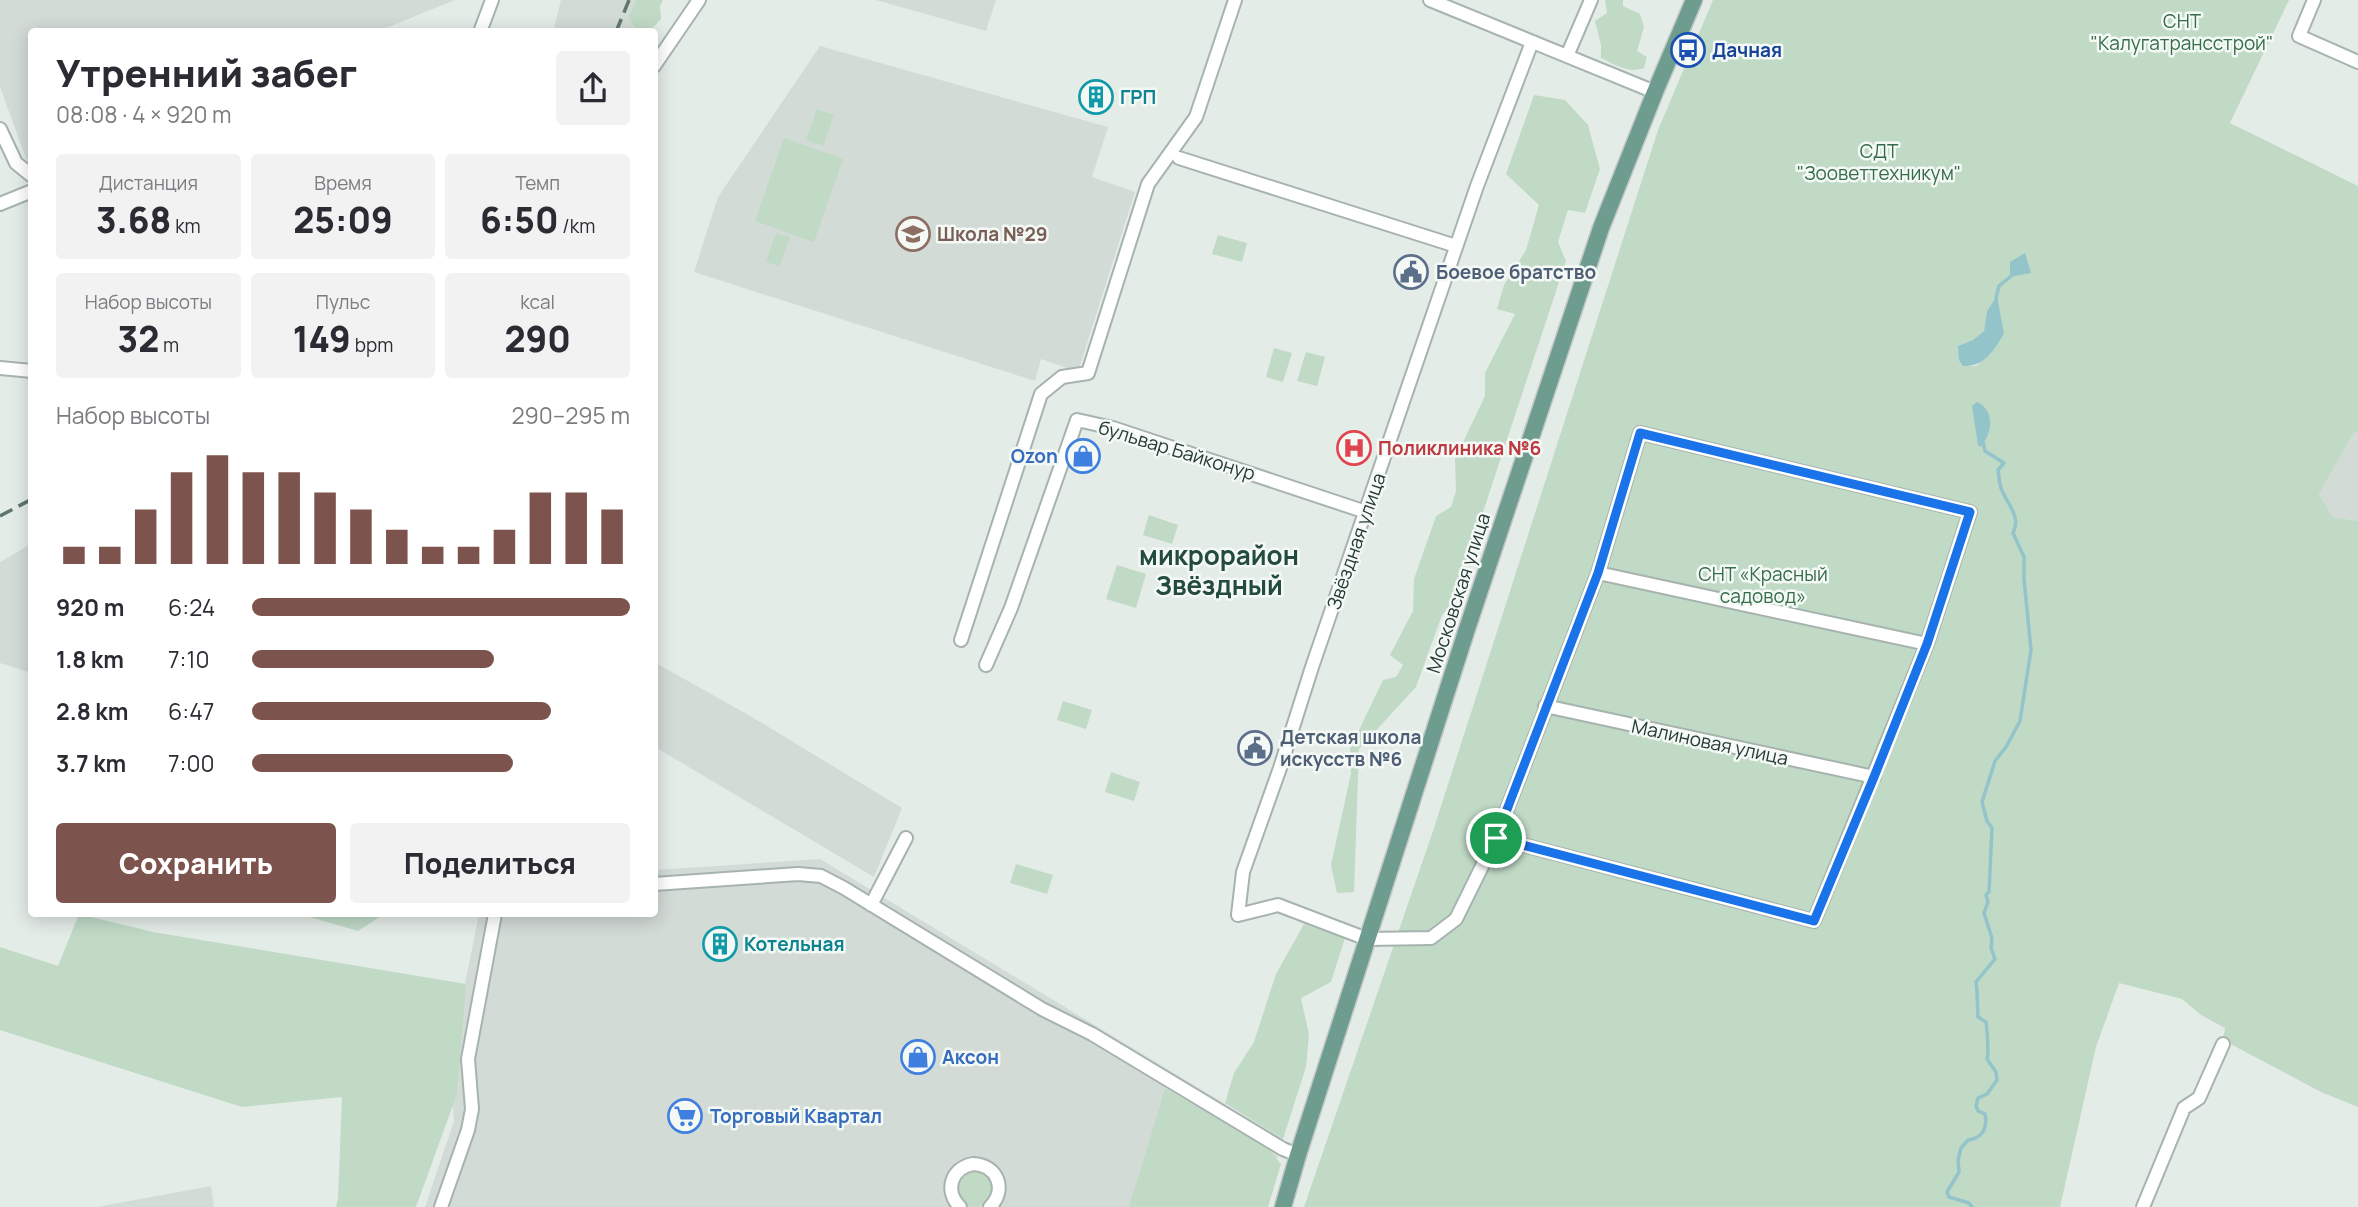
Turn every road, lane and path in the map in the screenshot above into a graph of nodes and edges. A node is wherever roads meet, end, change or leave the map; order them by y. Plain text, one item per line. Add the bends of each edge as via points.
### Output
1 (492, 0) edge
2 (699, 0) edge
3 (1236, 0) edge
4 (1430, 0) edge
5 (1591, 0) edge
6 (1694, 0) edge
7 (2314, 0) edge
8 (482, 28) edge
9 (1532, 42) junction
10 (1567, 57) junction
11 (658, 60) edge
12 (2358, 62) edge
13 (1655, 92) junction
14 (0, 129) edge
15 (1179, 158) dead end
16 (28, 173) edge
17 (28, 193) edge
18 (0, 204) edge
19 (1456, 246) junction
20 (0, 368) edge
21 (28, 371) edge
22 (1366, 512) junction
23 (1598, 573) junction
24 (961, 639) dead end
25 (1927, 644) junction
26 (986, 665) dead end
27 (1545, 706) junction
28 (1874, 777) junction
29 (905, 838) dead end
30 (1496, 838) junction
31 (658, 884) edge
32 (871, 905) junction
33 (494, 917) edge
34 (1367, 939) junction
35 (2223, 1044) dead end
36 (1297, 1155) junction
37 (441, 1207) edge
38 (959, 1207) edge
39 (990, 1207) edge
40 (1283, 1207) edge
41 (2143, 1207) edge

1 - 8 street
2 - 11 street
3 - 24 street via 1196,117 1148,184 1088,373 1062,377 1041,394
4 - 9 street
5 - 10 street
6 - 13 main road, Московская улица
7 - 12 street via 2299,36
9 - 10 street
9 - 19 street, Звёздная улица
10 - 13 street
13 - 34 main road, Московская улица via 1601,228
14 - 16 street via 16,163
15 - 19 street
17 - 18 street
19 - 22 street, Звёздная улица
20 - 21 street
22 - 26 street, бульвар Байконур via 1077,419 1011,608
22 - 34 street, Звёздная улица via 1243,872 1238,915 1278,905
23 - 25 street
23 - 25 street via 1640,433 1970,512
23 - 27 street
25 - 28 street
27 - 28 street, Малиновая улица
27 - 30 street
28 - 30 street via 1814,921
29 - 32 street
30 - 34 street via 1456,919 1431,937
31 - 32 street via 821,876
32 - 36 street
33 - 37 street via 468,1059 472,1108 468,1130
34 - 36 main road, Московская улица
35 - 41 street via 2199,1098 2185,1108
36 - 40 main road, Московская улица
38 - 39 street via 950,1189 953,1177 973,1164 991,1170 998,1180 999,1193

